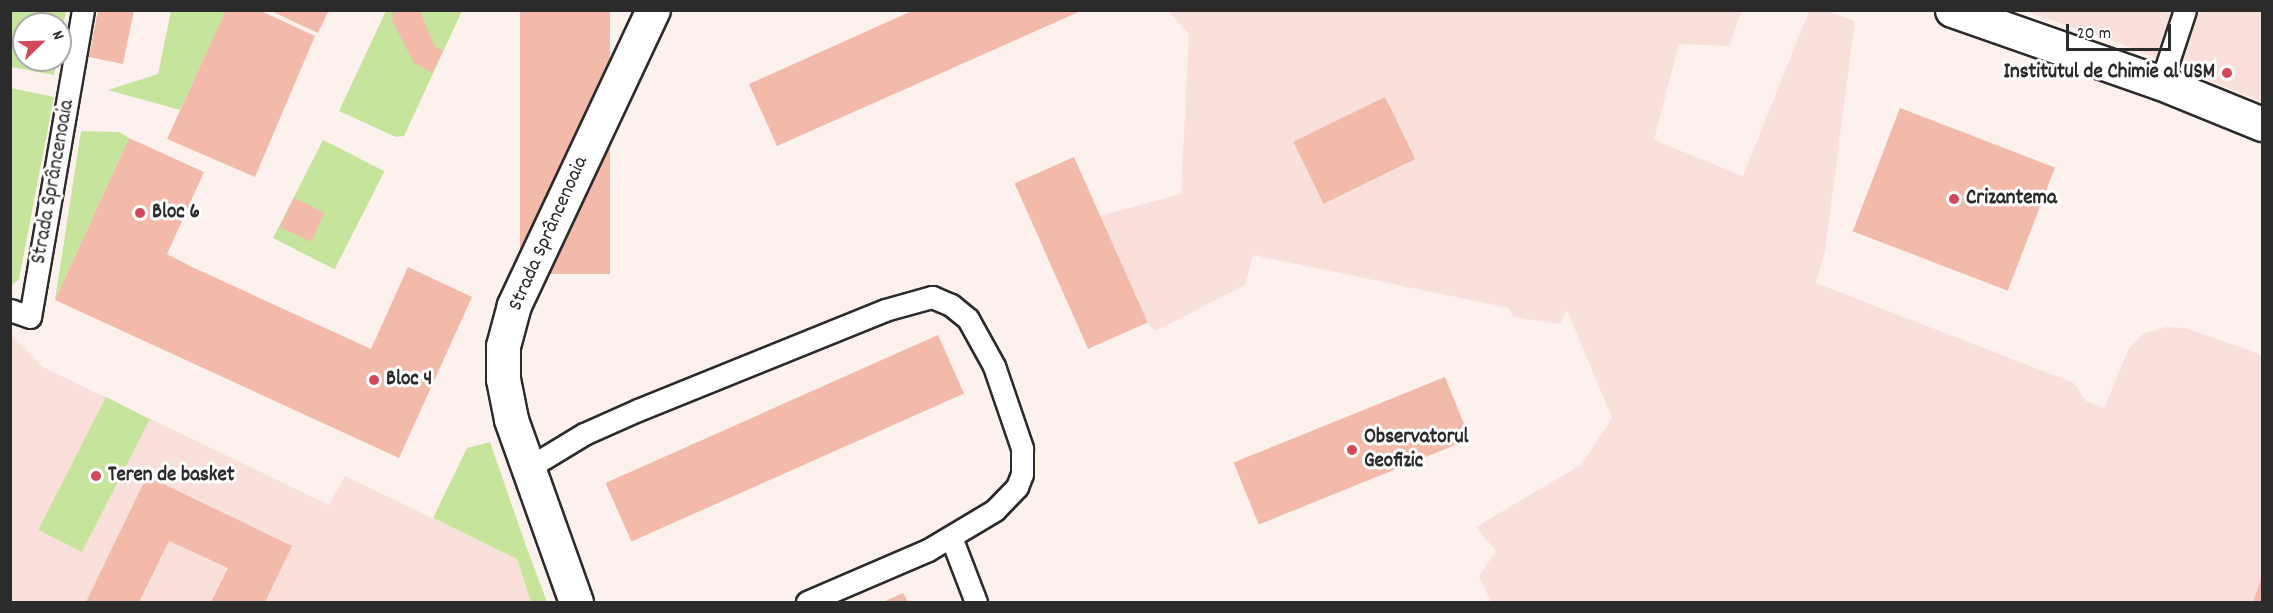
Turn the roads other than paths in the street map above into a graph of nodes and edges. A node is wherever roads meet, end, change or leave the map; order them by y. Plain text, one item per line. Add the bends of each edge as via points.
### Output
1 (84, 10) edge
2 (653, 10) edge
3 (1952, 10) edge
4 (2185, 10) edge
5 (2161, 83) junction
6 (2262, 124) edge
7 (20, 313) edge
8 (528, 468) junction
9 (951, 537) junction
10 (576, 603) edge
11 (807, 603) edge
12 (976, 603) edge

1 - 7 lane, Strada Sprâncenoaia
2 - 8 street, Strada Sprâncenoaia via 514,305 503,346 503,379 511,419
3 - 5 street
4 - 5 lane
5 - 6 street
8 - 9 lane via 584,434 657,401 885,310 932,297 951,305 968,319 994,366 1022,448 1022,474 1017,487 995,510
8 - 10 street, Strada Sprâncenoaia
9 - 11 lane
9 - 12 lane

